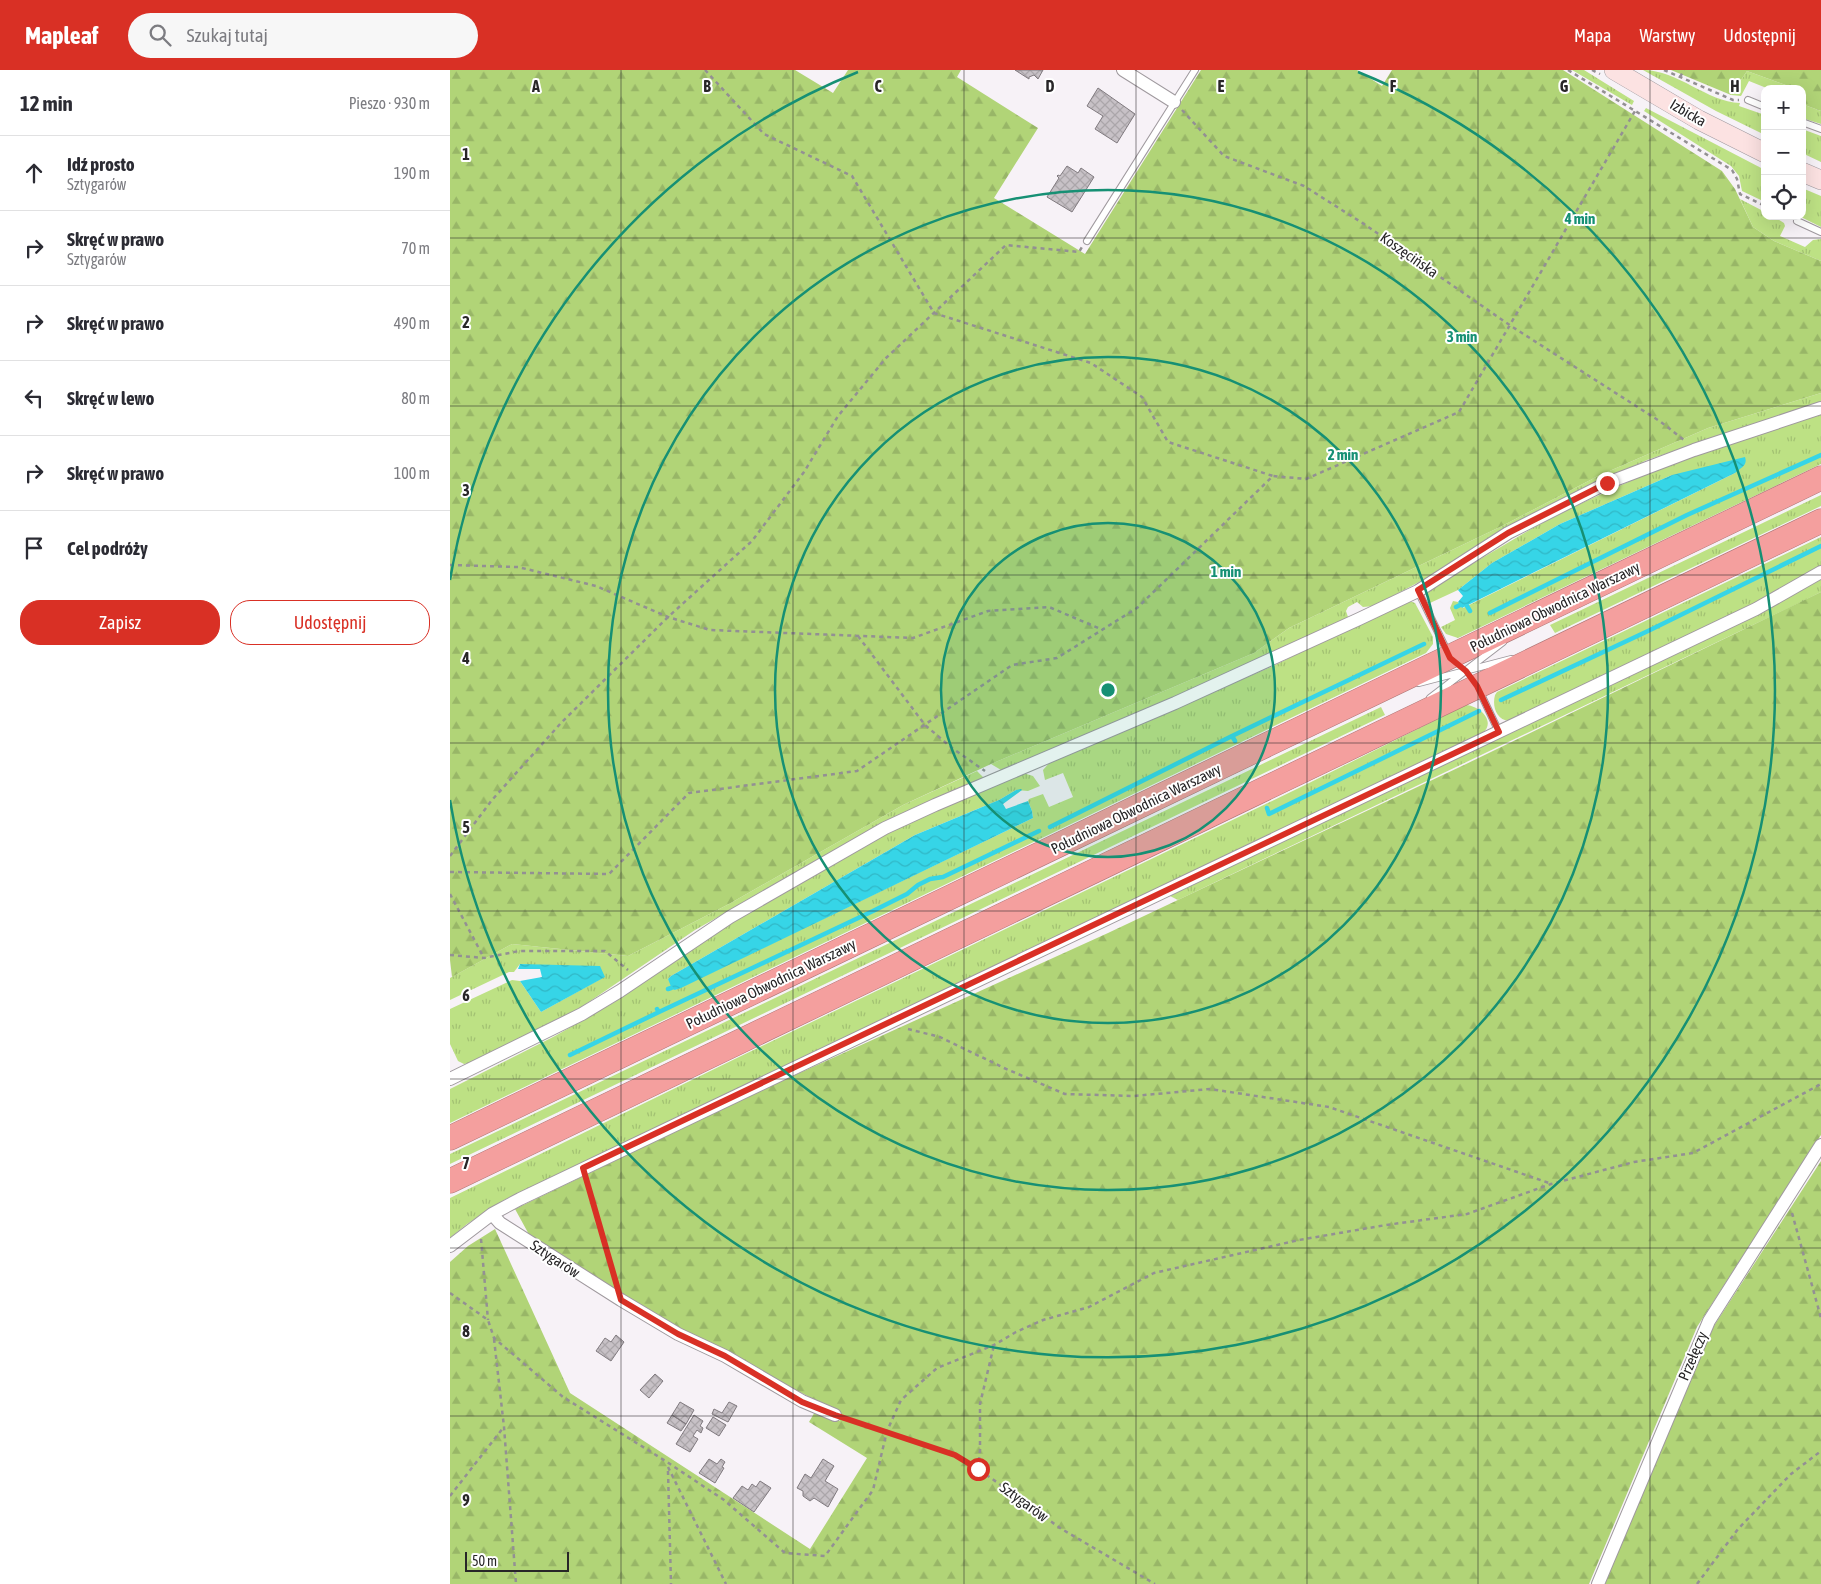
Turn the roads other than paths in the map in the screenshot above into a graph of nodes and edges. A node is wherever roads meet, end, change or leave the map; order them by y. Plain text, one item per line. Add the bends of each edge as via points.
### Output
1 (1123, 70) edge
2 (1195, 70) edge
3 (1614, 70) edge
4 (1748, 100) road end
5 (1174, 102) junction
6 (1761, 105) edge
7 (1806, 123) edge
8 (1821, 129) edge
9 (1761, 152) edge
10 (1806, 174) edge
11 (1821, 180) edge
12 (1797, 220) dead end
13 (1821, 232) edge
14 (1087, 241) road end
15 (1821, 408) edge
16 (1821, 478) edge
17 (1821, 521) edge
18 (1821, 572) edge
19 (1418, 590) junction
20 (1462, 669) junction
21 (1410, 685) dead end
22 (1401, 688) dead end
23 (1373, 695) junction
24 (1499, 732) junction
25 (450, 1079) edge
26 (450, 1138) edge
27 (1821, 1145) edge
28 (450, 1181) edge
29 (492, 1214) junction
30 (450, 1246) edge
31 (835, 1415) road end
32 (1598, 1584) edge

1 - 5 street
2 - 5 lane
3 - 9 street, Izbicka
4 - 6 lane
5 - 14 lane
7 - 8 lane
10 - 11 street
12 - 13 lane
15 - 19 street via 1607,483 1508,533
16 - 20 highway, Południowa Obwodnica Warszawy via 1543,612
17 - 20 highway, Południowa Obwodnica Warszawy via 1561,646
18 - 24 street via 1756,609
19 - 20 lane
19 - 25 street via 1294,650 885,828 730,917 582,1014
20 - 21 lane
20 - 23 highway, Południowa Obwodnica Warszawy
20 - 24 lane
20 - 28 highway, Południowa Obwodnica Warszawy via 1391,728
22 - 23 lane
23 - 26 highway, Południowa Obwodnica Warszawy
24 - 29 street
27 - 32 street, Przełęczy via 1709,1321
29 - 30 street
29 - 31 street, Sztygarów via 500,1223 678,1334 725,1356 802,1402

